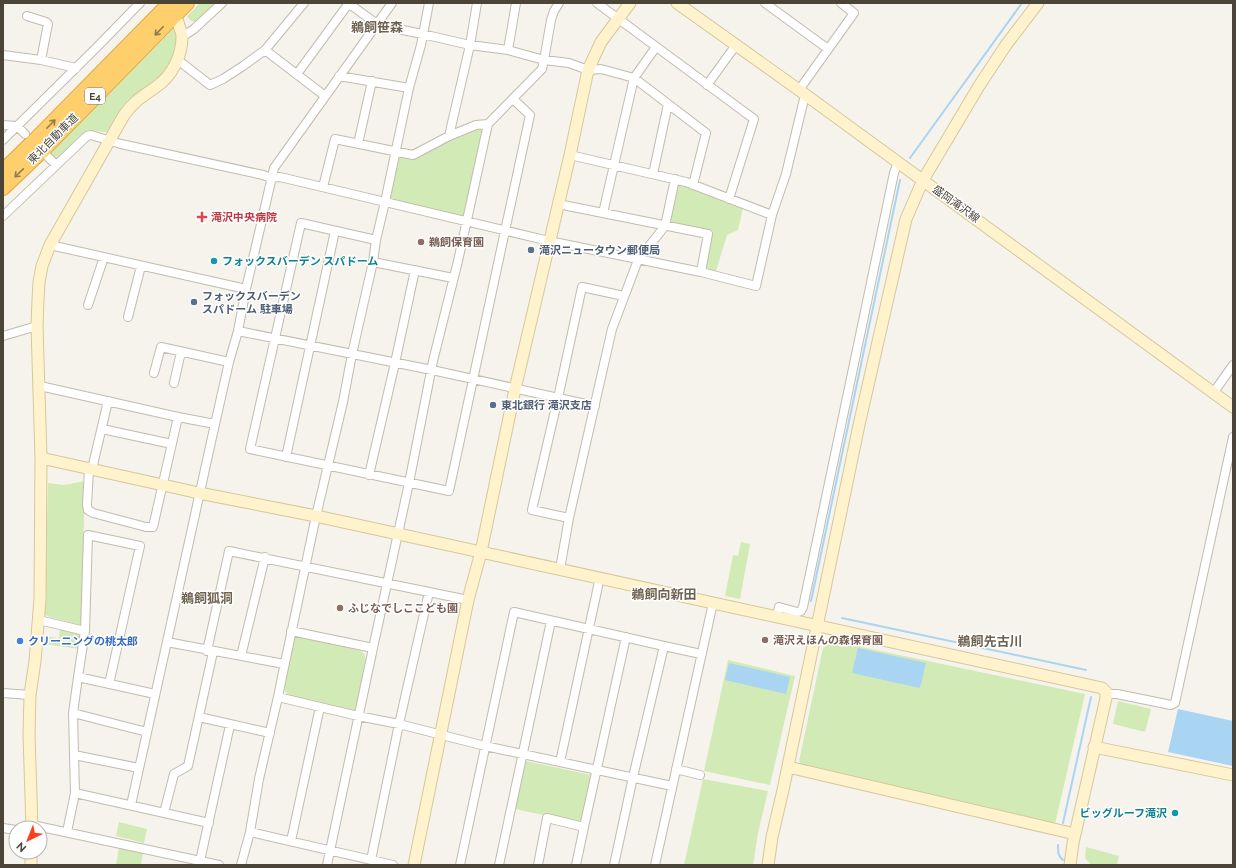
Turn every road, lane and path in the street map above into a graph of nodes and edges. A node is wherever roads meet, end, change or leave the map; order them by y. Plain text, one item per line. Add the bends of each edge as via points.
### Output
1 (140, 3) edge
2 (170, 3) edge
3 (186, 3) edge
4 (222, 3) edge
5 (304, 3) edge
6 (348, 3) edge
7 (392, 3) edge
8 (429, 3) edge
9 (477, 3) edge
10 (516, 3) edge
11 (560, 3) edge
12 (597, 3) edge
13 (630, 3) edge
14 (677, 3) edge
15 (765, 3) edge
16 (841, 3) edge
17 (1038, 3) edge
18 (27, 16) dead end
19 (617, 18) junction
20 (178, 22) dead end
21 (377, 24) junction
22 (422, 34) junction
23 (182, 37) junction
24 (470, 45) junction
25 (736, 45) junction
26 (656, 47) junction
27 (265, 50) junction
28 (508, 50) junction
29 (828, 50) junction
30 (3, 55) edge
31 (41, 60) junction
32 (178, 60) junction
33 (544, 60) junction
34 (76, 68) junction
35 (588, 70) junction
36 (297, 74) junction
37 (339, 76) junction
38 (634, 78) junction
39 (372, 81) junction
40 (707, 85) junction
41 (409, 88) junction
42 (802, 92) junction
43 (325, 96) junction
44 (513, 99) junction
45 (668, 104) junction
46 (488, 124) junction
47 (3, 125) edge
48 (17, 126) junction
49 (25, 134) dead end
50 (449, 136) junction
51 (3, 140) edge
52 (110, 140) junction
53 (358, 144) junction
54 (396, 151) junction
55 (45, 154) dead end
56 (570, 155) junction
57 (898, 162) junction
58 (615, 164) junction
59 (56, 165) junction
60 (3, 171) edge
61 (653, 174) junction
62 (271, 178) junction
63 (675, 179) junction
64 (923, 180) junction
65 (693, 185) junction
66 (323, 187) junction
67 (3, 188) edge
68 (729, 199) junction
69 (385, 202) junction
70 (558, 204) junction
71 (603, 213) junction
72 (772, 215) junction
73 (3, 216) edge
74 (466, 221) junction
75 (665, 226) junction
76 (336, 231) junction
77 (506, 231) junction
78 (376, 240) junction
79 (550, 241) junction
80 (50, 245) junction
81 (104, 257) junction
82 (638, 260) junction
83 (373, 262) junction
84 (141, 266) junction
85 (415, 270) junction
86 (701, 272) junction
87 (453, 278) junction
88 (246, 289) junction
89 (624, 296) junction
90 (88, 305) dead end
91 (128, 316) dead end
92 (37, 326) junction
93 (238, 331) junction
94 (3, 336) edge
95 (274, 337) junction
96 (311, 345) junction
97 (181, 352) junction
98 (352, 354) junction
99 (229, 362) junction
100 (395, 363) junction
101 (1233, 365) edge
102 (432, 370) junction
103 (154, 373) dead end
104 (473, 380) junction
105 (174, 383) dead end
106 (40, 386) junction
107 (515, 389) junction
108 (1214, 392) junction
109 (558, 398) junction
110 (108, 401) junction
111 (595, 406) junction
112 (1233, 407) edge
113 (178, 417) junction
114 (215, 424) junction
115 (102, 429) junction
116 (1233, 437) edge
117 (172, 444) junction
118 (286, 457) junction
119 (41, 458) junction
120 (328, 466) junction
121 (91, 469) junction
122 (369, 475) junction
123 (409, 483) junction
124 (162, 484) junction
125 (200, 492) junction
126 (316, 516) junction
127 (569, 518) junction
128 (398, 534) junction
129 (481, 552) junction
130 (265, 557) junction
131 (305, 567) junction
132 (560, 569) junction
133 (600, 577) junction
134 (388, 583) junction
135 (429, 592) junction
136 (468, 600) junction
137 (713, 603) junction
138 (777, 617) junction
139 (39, 620) junction
140 (552, 621) junction
141 (817, 626) junction
142 (588, 629) junction
143 (85, 631) junction
144 (291, 631) junction
145 (626, 637) junction
146 (166, 642) junction
147 (664, 646) junction
148 (373, 648) junction
149 (210, 651) junction
150 (702, 654) junction
151 (241, 656) junction
152 (284, 664) junction
153 (78, 677) junction
154 (109, 684) junction
155 (3, 694) edge
156 (155, 694) junction
157 (30, 695) junction
158 (278, 697) junction
159 (1106, 698) junction
160 (320, 707) junction
161 (73, 714) junction
162 (198, 716) junction
163 (358, 716) junction
164 (230, 724) junction
165 (399, 724) junction
166 (147, 732) junction
167 (270, 733) junction
168 (441, 735) junction
169 (485, 746) junction
170 (1094, 747) junction
171 (522, 754) junction
172 (74, 755) junction
173 (560, 762) junction
174 (788, 767) junction
175 (139, 768) junction
176 (597, 769) junction
177 (676, 769) junction
178 (700, 775) dead end
179 (1233, 775) edge
180 (633, 778) junction
181 (672, 786) junction
182 (75, 793) junction
183 (131, 805) junction
184 (164, 813) junction
185 (32, 820) edge
186 (209, 823) junction
187 (584, 828) junction
188 (48, 829) edge
189 (67, 832) junction
190 (250, 832) junction
191 (1075, 834) junction
192 (291, 841) junction
193 (330, 851) junction
194 (371, 860) junction
195 (200, 861) junction
196 (219, 865) edge
197 (241, 865) edge
198 (327, 865) edge
199 (393, 865) edge
200 (414, 865) edge
201 (460, 865) edge
202 (499, 865) edge
203 (538, 865) edge
204 (576, 865) edge
205 (614, 865) edge
206 (655, 865) edge
207 (768, 865) edge
208 (1070, 865) edge

1 - 34 street
60 -> 2 highway, 東北自動車道 / E4
3 -> 67 highway, 東北自動車道 / E4
4 - 23 street
5 - 27 street
6 - 21 street
6 - 36 street
7 - 21 street
8 - 22 street
9 - 24 street
10 - 28 street
11 - 33 street via 551,20
12 - 19 street
13 - 19 street
14 - 25 street, 盛岡滝沢線
15 - 29 street
16 - 29 street via 854,13
17 - 64 street via 979,86
18 - 31 street via 48,24
19 - 26 street
19 - 35 street via 601,42
20 - 23 street
21 - 22 street
21 - 37 street
22 - 24 street
22 - 41 street
23 - 32 street
24 - 28 street
24 - 50 street
25 - 40 street
25 - 42 street, 盛岡滝沢線
26 - 38 street
26 - 40 street
27 - 32 street via 210,85
27 - 36 street
28 - 33 street
29 - 42 street
30 - 31 street
31 - 34 street
32 - 52 street via 168,77 130,106
33 - 35 street via 569,63
33 - 44 street via 542,69
34 - 48 street
35 - 38 street via 601,69
35 - 56 street
36 - 43 street
37 - 39 street
37 - 43 street
38 - 45 street
38 - 58 street
39 - 41 street
39 - 53 street
40 - 68 street via 754,119
41 - 54 street
42 - 57 street, 盛岡滝沢線
42 - 72 street via 786,174
43 - 62 street via 274,168
44 - 46 street
44 - 77 street via 530,115
45 - 61 street
45 - 65 street via 706,133
46 - 50 street via 476,125
46 - 74 street
47 - 48 street
48 - 49 street
48 - 51 street
50 - 54 street via 413,155
52 - 59 street via 87,136
52 - 62 street
52 - 80 street
53 - 54 street
53 - 66 street via 335,139
54 - 69 street
55 - 59 street
56 - 58 street
56 - 70 street
57 - 64 street, 盛岡滝沢線
57 - 138 street via 803,607 797,612 779,607
58 - 61 street
58 - 71 street
59 - 73 street
61 - 63 street
62 - 66 street via 280,177
62 - 88 street
63 - 65 street
63 - 75 street
64 - 108 street, 盛岡滝沢線
64 - 141 street via 906,219 894,266
65 - 68 street
66 - 69 street
68 - 72 street
69 - 74 street
69 - 78 street
70 - 71 street
70 - 79 street
71 - 75 street
72 - 86 street via 756,286
74 - 77 street
74 - 87 street
75 - 82 street
75 - 86 street via 708,234
76 - 78 street
76 - 95 street via 301,223
76 - 96 street
77 - 79 street
77 - 104 street
78 - 83 street
79 - 82 street
79 - 107 street
80 - 81 street
80 - 92 street via 39,282
81 - 84 street
81 - 90 street
82 - 86 street
82 - 89 street
83 - 85 street
83 - 98 street
84 - 88 street
84 - 91 street
85 - 87 street
85 - 100 street
87 - 102 street
88 - 93 street
89 - 109 street via 582,287
89 - 111 street via 612,328
92 - 94 street
92 - 106 street
93 - 95 street
93 - 99 street
95 - 96 street
95 - 118 street via 250,449
96 - 98 street
96 - 118 street
97 - 99 street
97 - 103 street via 161,347
97 - 105 street
98 - 100 street
98 - 120 street
99 - 114 street
100 - 102 street
100 - 122 street
101 - 108 street
102 - 104 street
102 - 123 street
104 - 107 street
104 - 123 street via 449,491
106 - 110 street
106 - 119 street
107 - 109 street
107 - 129 street
108 - 112 street, 盛岡滝沢線
109 - 111 street
109 - 127 street via 532,510
110 - 113 street
110 - 115 street
111 - 127 street
113 - 114 street
113 - 117 street
114 - 125 street
115 - 117 street
115 - 121 street
116 - 159 street via 1174,703 1171,705 1118,694 1110,694
117 - 124 street
118 - 120 street
119 - 121 street
119 - 139 street
120 - 122 street
120 - 126 street
121 - 124 street
121 - 124 street via 88,510 146,527 153,527
122 - 123 street
123 - 128 street
124 - 125 street
125 - 126 street
125 - 146 street
126 - 128 street
126 - 131 street
127 - 132 street
128 - 129 street
128 - 134 street
129 - 132 street
129 - 136 street
130 - 131 street
130 - 149 street via 229,550
130 - 151 street
131 - 134 street
131 - 144 street
132 - 133 street
133 - 137 street
133 - 142 street
134 - 135 street
134 - 148 street
135 - 136 street
135 - 165 street
136 - 168 street
137 - 138 street
137 - 150 street
138 - 141 street
139 - 143 street
139 - 157 street
140 - 142 street
140 - 169 street via 514,612
140 - 171 street
141 - 159 street via 1098,687 1106,692
141 - 174 street
142 - 145 street
142 - 173 street
143 - 153 street
143 - 154 street via 88,535 140,546
144 - 148 street
144 - 152 street
145 - 147 street
145 - 176 street
146 - 149 street
146 - 156 street
147 - 150 street
147 - 180 street
148 - 163 street
149 - 151 street
149 - 162 street
150 - 177 street
151 - 152 street
152 - 158 street
153 - 154 street
153 - 161 street
154 - 156 street
155 - 157 street
156 - 166 street
157 - 185 street
158 - 160 street
158 - 167 street
159 - 170 street
160 - 163 street
160 - 192 street
161 - 166 street
161 - 172 street
162 - 164 street
162 - 184 street via 188,766 174,774
163 - 165 street
163 - 193 street
164 - 167 street
164 - 186 street
165 - 168 street
165 - 194 street
166 - 175 street
167 - 190 street
168 - 169 street
168 - 200 street
169 - 171 street
169 - 201 street
170 - 179 street
170 - 191 street
171 - 173 street
171 - 202 street
172 - 175 street
172 - 182 street
173 - 176 street
174 - 191 street
174 - 207 street
175 - 183 street
176 - 180 street
176 - 187 street
177 - 178 street
177 - 181 street
180 - 181 street
180 - 205 street
181 - 206 street
182 - 183 street
182 - 189 street
183 - 184 street
184 - 186 street
186 - 195 street
187 - 203 street via 547,818
187 - 204 street
188 - 189 street
189 - 195 street
190 - 192 street
190 - 197 street
191 - 208 street
192 - 193 street
193 - 194 street
193 - 198 street
194 - 199 street
195 - 196 street

